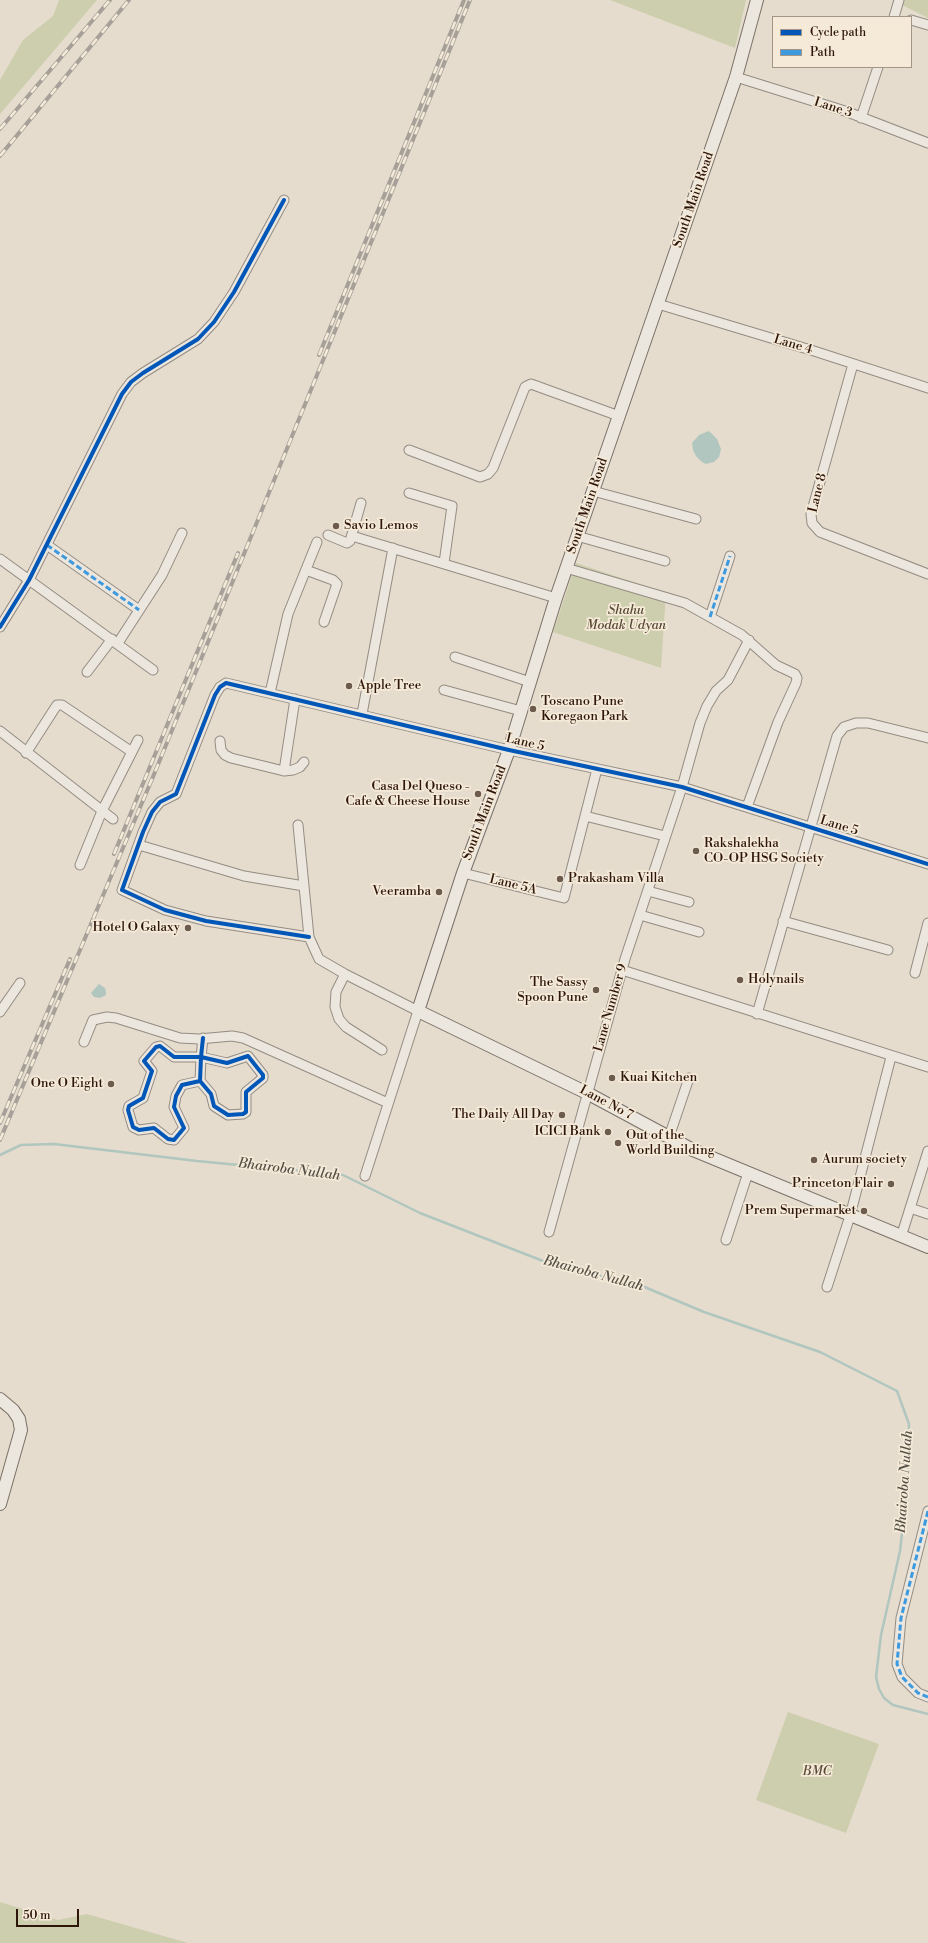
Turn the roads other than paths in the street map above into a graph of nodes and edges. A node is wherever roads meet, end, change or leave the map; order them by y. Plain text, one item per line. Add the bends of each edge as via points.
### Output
1 (757, 0) edge
2 (899, 0) edge
3 (894, 16) edge
4 (912, 20) edge
5 (928, 25) edge
6 (878, 68) edge
7 (736, 77) junction
8 (861, 118) junction
9 (928, 142) edge
10 (284, 200) dead end
11 (658, 304) junction
12 (853, 364) junction
13 (928, 388) edge
14 (619, 416) junction
15 (409, 450) dead end
16 (593, 491) junction
17 (408, 493) dead end
18 (361, 503) dead end
19 (696, 519) dead end
20 (182, 533) dead end
21 (328, 535) dead end
22 (352, 536) junction
23 (577, 536) junction
24 (317, 542) dead end
25 (47, 545) junction
26 (393, 548) junction
27 (730, 556) dead end
28 (0, 559) edge
29 (664, 561) dead end
30 (444, 563) junction
31 (566, 568) junction
32 (306, 570) junction
33 (928, 574) edge
34 (29, 580) junction
35 (556, 598) junction
36 (139, 610) junction
37 (710, 617) junction
38 (324, 622) dead end
39 (0, 627) edge
40 (750, 640) junction
41 (115, 641) junction
42 (455, 657) dead end
43 (153, 670) dead end
44 (87, 672) dead end
45 (530, 682) junction
46 (444, 690) dead end
47 (270, 693) junction
48 (295, 699) junction
49 (521, 711) junction
50 (362, 714) junction
51 (0, 731) edge
52 (928, 738) edge
53 (138, 740) dead end
54 (220, 741) dead end
55 (509, 750) junction
56 (132, 752) junction
57 (26, 753) junction
58 (304, 762) dead end
59 (597, 769) junction
60 (284, 771) junction
61 (682, 787) junction
62 (747, 808) junction
63 (102, 811) junction
64 (585, 816) junction
65 (114, 819) dead end
66 (298, 825) dead end
67 (809, 827) junction
68 (666, 836) junction
69 (138, 844) junction
70 (80, 864) dead end
71 (928, 864) edge
72 (463, 873) junction
73 (304, 886) junction
74 (648, 891) junction
75 (689, 902) dead end
76 (640, 915) junction
77 (783, 921) junction
78 (928, 924) edge
79 (699, 932) dead end
80 (309, 937) junction
81 (888, 950) dead end
82 (622, 970) junction
83 (915, 973) dead end
84 (345, 974) junction
85 (20, 983) dead end
86 (418, 1011) junction
87 (0, 1012) edge
88 (757, 1014) junction
89 (203, 1038) junction
90 (84, 1042) dead end
91 (382, 1050) dead end
92 (891, 1056) junction
93 (201, 1057) junction
94 (928, 1068) edge
95 (689, 1078) dead end
96 (200, 1081) junction
97 (587, 1093) junction
98 (388, 1102) junction
99 (670, 1138) junction
100 (928, 1152) edge
101 (748, 1173) junction
102 (365, 1176) dead end
103 (910, 1208) junction
104 (928, 1214) edge
105 (850, 1216) junction
106 (549, 1232) dead end
107 (901, 1237) junction
108 (726, 1240) dead end
109 (928, 1247) edge
110 (827, 1287) dead end
111 (0, 1399) edge
112 (0, 1504) edge
113 (928, 1511) edge
114 (928, 1697) edge

1 - 7 main road, South Main Road
2 - 3 street
4 - 5 street
6 - 8 street
7 - 8 street, Lane 3
7 - 11 main road, South Main Road
8 - 9 street, Lane 3
10 - 25 street via 234,292 214,322 198,339 137,378 122,394
11 - 12 street, Lane 4
11 - 14 main road, South Main Road
12 - 13 street, Lane 4
12 - 33 street, Lane 8 via 811,514 812,523 820,532
14 - 15 street via 531,384 525,387 493,468 488,474 480,477
14 - 16 main road, South Main Road
16 - 19 street
16 - 23 main road, South Main Road
17 - 30 street via 452,506
18 - 22 street
20 - 36 street via 162,574
21 - 22 street via 347,543
22 - 26 street
23 - 29 street
23 - 31 main road, South Main Road
24 - 32 street
25 - 34 street
25 - 36 street
26 - 30 street
26 - 50 street
27 - 37 street
28 - 34 street
30 - 35 street
31 - 35 main road, South Main Road
31 - 37 street via 685,603
32 - 38 street via 334,580 336,584
32 - 47 street via 288,614
34 - 39 street
34 - 41 street
35 - 45 main road, South Main Road
36 - 41 street
37 - 40 street
40 - 61 street, Lane Number 9 via 728,680 716,691 707,706
40 - 62 street via 776,665 793,672 797,678 768,747
41 - 43 street
41 - 44 street
42 - 45 street
45 - 49 main road, South Main Road
46 - 49 street
47 - 48 street, Lane 5
47 - 69 street, Lane 5 via 234,683 226,683 220,687 180,787 176,794 160,802 152,812
48 - 50 street, Lane 5
48 - 60 street
49 - 55 main road, South Main Road
50 - 55 street, Lane 5
51 - 57 street
52 - 67 street via 868,723 844,727 837,736
53 - 56 street
54 - 60 street via 221,750 231,758
55 - 59 street, Lane 5
55 - 72 main road, South Main Road
56 - 57 street via 62,704 57,705
56 - 63 street
57 - 63 street
58 - 60 street via 300,767
59 - 61 street, Lane 5
59 - 64 street
61 - 62 street, Lane 5
61 - 68 street, Lane Number 9
62 - 67 street, Lane 5
63 - 65 street
63 - 70 street
64 - 68 street
64 - 72 street, Lane 5A via 564,898
66 - 73 street
67 - 71 street, Lane 5
67 - 77 street
68 - 74 street, Lane Number 9
69 - 73 street via 244,876
69 - 80 street via 122,890 165,910 206,921
72 - 86 main road, South Main Road
73 - 80 street
74 - 75 street
74 - 76 street, Lane Number 9
76 - 79 street
76 - 82 street, Lane Number 9
77 - 81 street
77 - 88 street
78 - 83 street
80 - 84 street via 319,958
82 - 88 street
82 - 97 street, Lane Number 9
84 - 86 street
84 - 91 street via 336,992 335,1007 338,1019
85 - 87 street
86 - 97 main road, Lane No 7
86 - 98 street
88 - 92 street
89 - 90 street via 180,1038 107,1017 93,1020
89 - 93 street
89 - 98 street via 243,1038
92 - 94 street
92 - 105 street
93 - 96 street
93 - 96 street via 227,1063 248,1056 263,1074 263,1078 246,1092 246,1112 228,1115 214,1106 211,1094
93 - 96 street via 174,1057 163,1047 156,1047 144,1061 152,1072 144,1095 129,1106 133,1127 139,1130 154,1128 168,1139 174,1140 184,1128 174,1107 176,1096 182,1085
95 - 99 street
97 - 99 main road, Lane No 7
97 - 106 street, Lane Number 9
98 - 102 street
99 - 101 main road, Lane No 7
100 - 103 street
101 - 105 main road, Lane No 7
101 - 108 street
103 - 104 street
103 - 107 street
105 - 107 main road, Lane No 7
105 - 110 street
107 - 109 main road, Lane No 7
111 - 112 main road via 13,1410 19,1419 21,1430
113 - 114 street via 901,1618 897,1664 902,1677 918,1693

